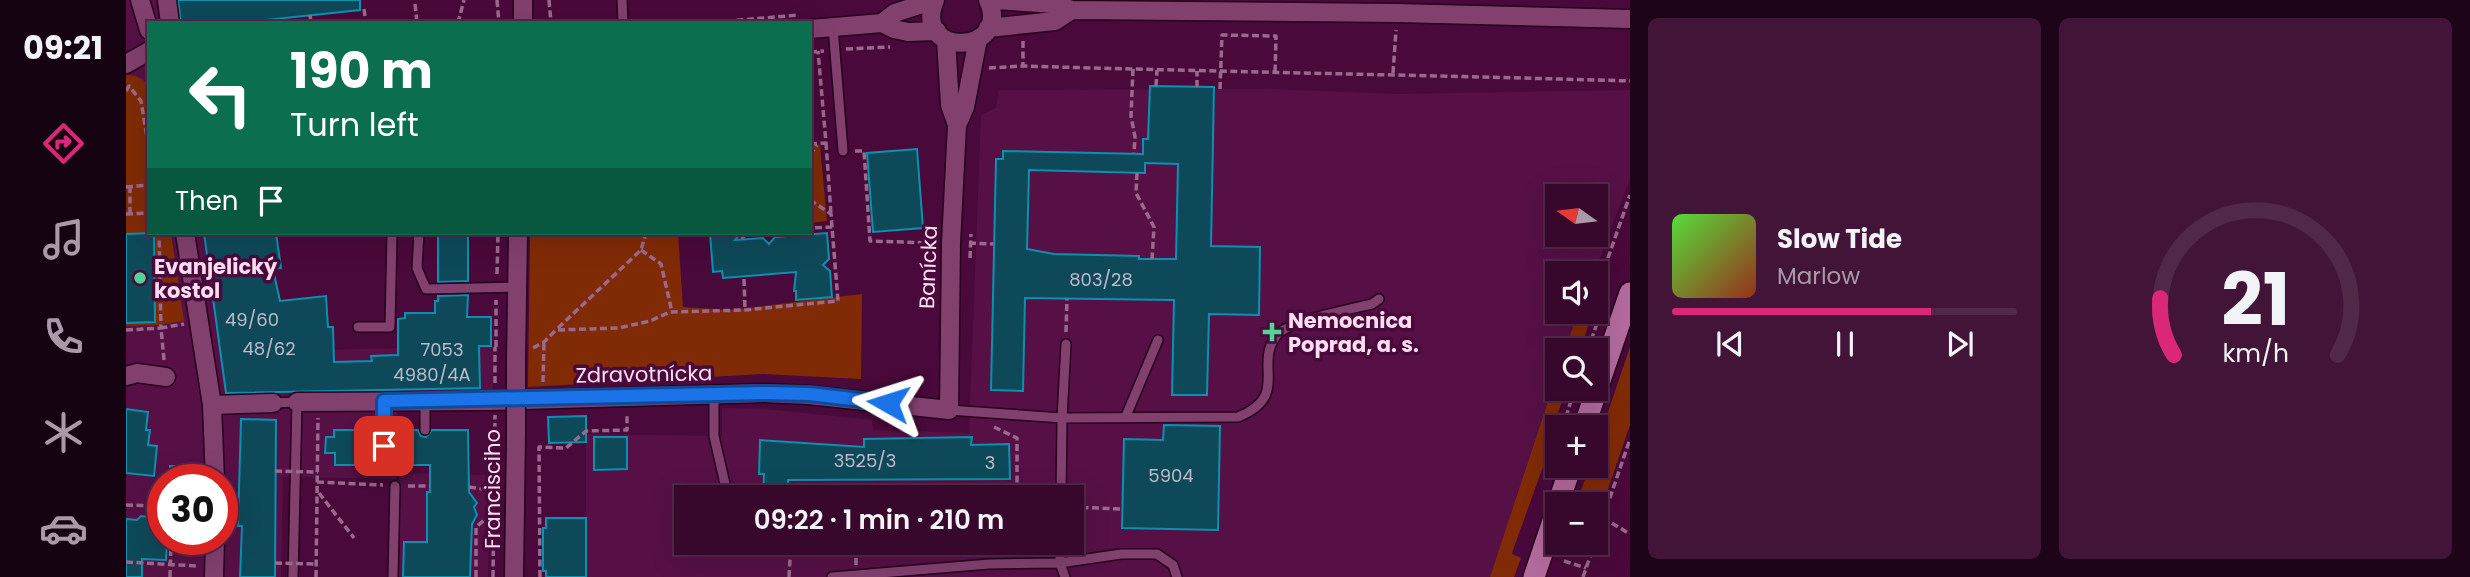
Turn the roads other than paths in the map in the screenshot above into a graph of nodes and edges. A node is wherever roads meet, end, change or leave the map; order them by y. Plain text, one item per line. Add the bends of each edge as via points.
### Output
1 (140, 0) edge
2 (167, 0) edge
3 (523, 0) edge
4 (622, 0) edge
5 (934, 0) edge
6 (988, 0) edge
7 (996, 0) edge
8 (1250, 6) edge
9 (1072, 10) junction
10 (1630, 19) edge
11 (170, 21) edge
12 (523, 21) edge
13 (623, 21) edge
14 (147, 23) edge
15 (882, 23) junction
16 (833, 27) junction
17 (812, 29) edge
18 (983, 34) junction
19 (942, 36) junction
20 (147, 52) edge
21 (126, 64) edge
22 (957, 125) junction
23 (843, 151) road end
24 (185, 235) edge
25 (392, 235) edge
26 (419, 235) edge
27 (518, 235) edge
28 (517, 287) junction
29 (1630, 293) edge
30 (1379, 299) dead end
31 (358, 327) dead end
32 (1158, 340) dead end
33 (1066, 344) road end
34 (126, 376) edge
35 (166, 377) road end
36 (714, 396) junction
37 (384, 401) junction
38 (425, 401) junction
39 (297, 402) junction
40 (273, 403) joint
41 (212, 405) junction
42 (949, 410) junction
43 (1588, 415) edge
44 (1126, 416) junction
45 (1062, 418) junction
46 (425, 430) dead end
47 (384, 446) dead end
48 (220, 464) edge
49 (725, 485) edge
50 (1061, 485) edge
51 (395, 486) road end
52 (1545, 544) edge
53 (219, 555) edge
54 (1060, 555) edge
55 (1060, 564) junction
56 (214, 572) edge
57 (293, 577) edge
58 (393, 577) edge
59 (514, 577) edge
60 (832, 577) edge
61 (1065, 577) edge
62 (1177, 577) edge
63 (1534, 577) edge

1 - 14 street
2 - 11 street
3 - 12 street
4 - 13 lane
5 - 15 street via 895,13
5 - 19 street, Banícka via 932,15
6 - 18 street, Banícka via 991,13
7 - 9 street via 1055,4
8 - 9 street
8 - 10 street
9 - 18 street via 1055,21
15 - 16 street
15 - 19 street
16 - 17 street
16 - 23 lane
18 - 19 street via 962,44
18 - 22 street, Banícka
19 - 22 street, Banícka via 950,105
20 - 21 street
22 - 42 street, Banícka
24 - 41 street
25 - 31 lane via 390,327
26 - 28 lane via 417,268 426,289
27 - 28 street, Francisciho
28 - 59 street, Francisciho, bridge
29 - 43 main road
30 - 44 lane via 1288,326 1275,337 1266,395 1255,410 1238,417
32 - 44 lane
33 - 45 lane
34 - 35 street
36 - 38 street, Zdravotnícka
36 - 42 street, Zdravotnícka via 809,394
36 - 49 lane via 714,436
37 - 38 street, Zdravotnícka
37 - 39 street, Zdravotnícka
37 - 47 lane
38 - 46 lane
39 - 40 lane
39 - 57 lane
40 - 41 street
41 - 48 street
42 - 45 lane
44 - 45 lane
45 - 50 lane
51 - 58 lane
52 - 63 main road
53 - 56 street
54 - 55 lane
55 - 60 lane via 1017,562
55 - 61 lane
55 - 62 lane via 1121,554 1157,554 1173,565

